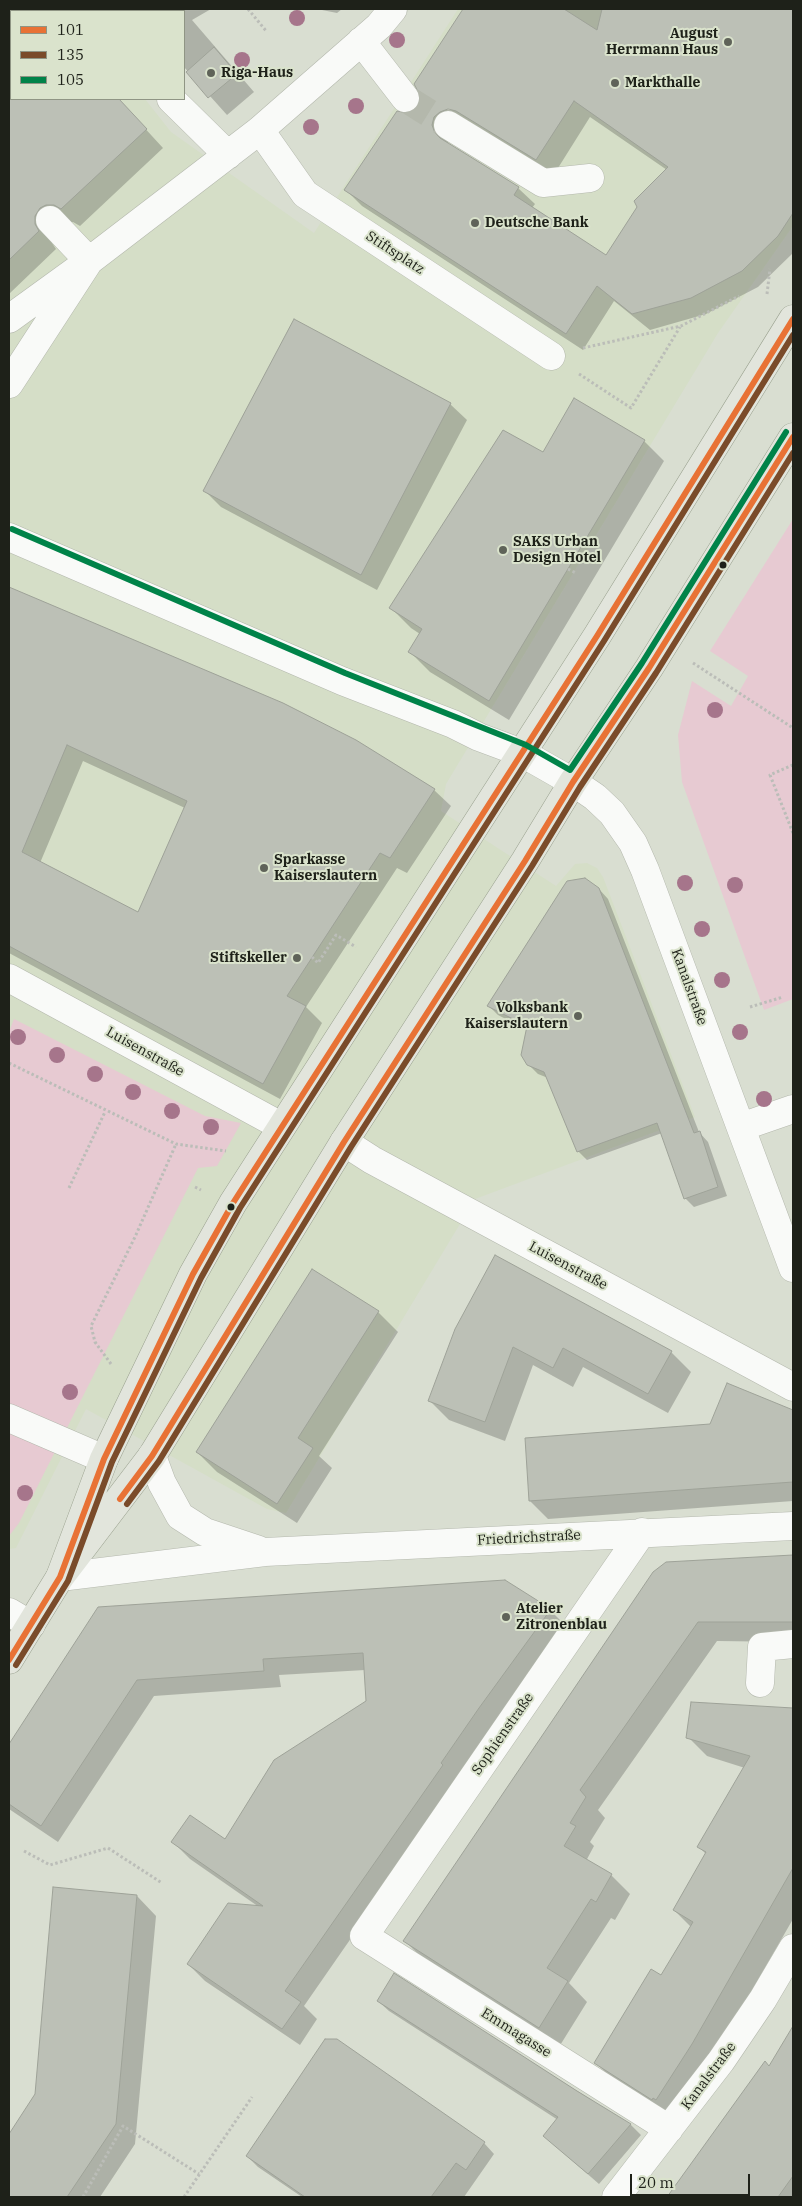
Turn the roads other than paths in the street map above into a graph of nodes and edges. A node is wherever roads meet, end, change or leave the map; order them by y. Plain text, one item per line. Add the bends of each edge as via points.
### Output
1 (394, 9) edge
2 (361, 41) junction
3 (405, 98) tunnel mouth
4 (172, 100) edge
5 (448, 125) tunnel mouth
6 (260, 130) junction
7 (228, 155) junction
8 (590, 178) dead end
9 (50, 220) dead end
10 (89, 261) junction
11 (9, 319) edge
12 (793, 319) edge
13 (551, 356) road end
14 (9, 384) edge
15 (793, 437) edge
16 (9, 537) edge
17 (522, 753) junction
18 (573, 782) junction
19 (9, 978) edge
20 (793, 1109) edge
21 (281, 1126) junction
22 (740, 1127) junction
23 (344, 1142) junction
24 (793, 1268) edge
25 (793, 1387) edge
26 (9, 1418) edge
27 (152, 1456) junction
28 (104, 1459) junction
29 (793, 1526) edge
30 (642, 1532) junction
31 (265, 1552) junction
32 (60, 1577) junction
33 (20, 1618) edge
34 (793, 1644) edge
35 (9, 1660) edge
36 (760, 1683) dead end
37 (364, 1936) joint
38 (793, 1948) edge
39 (669, 2129) junction
40 (616, 2197) edge

1 - 2 street
2 - 3 street
2 - 6 street
4 - 7 street
5 - 8 street via 543,183
6 - 7 street
6 - 13 street, Stiftsplatz via 305,194
7 - 10 street
9 - 10 street
10 - 11 street
10 - 14 street
12 - 17 main road
15 - 18 main road via 649,668
16 - 17 street via 342,681
17 - 18 street, Kanalstraße
17 - 21 main road
18 - 22 street, Kanalstraße via 612,813 633,844
18 - 23 main road
19 - 21 street, Luisenstraße
20 - 22 street
21 - 28 main road via 193,1274
22 - 24 street, Kanalstraße
23 - 25 street, Luisenstraße
23 - 27 main road
26 - 28 street
27 - 31 street, Friedrichstraße via 180,1516 205,1532
27 - 32 main road
28 - 32 main road
29 - 30 street, Friedrichstraße
30 - 31 street, Friedrichstraße
30 - 37 street, Sophienstraße
31 - 32 street, Friedrichstraße
32 - 33 main road
33 - 35 main road
34 - 36 street via 762,1647
37 - 39 street, Emmagasse
38 - 39 street, Kanalstraße via 721,2062
39 - 40 street, Kanalstraße

